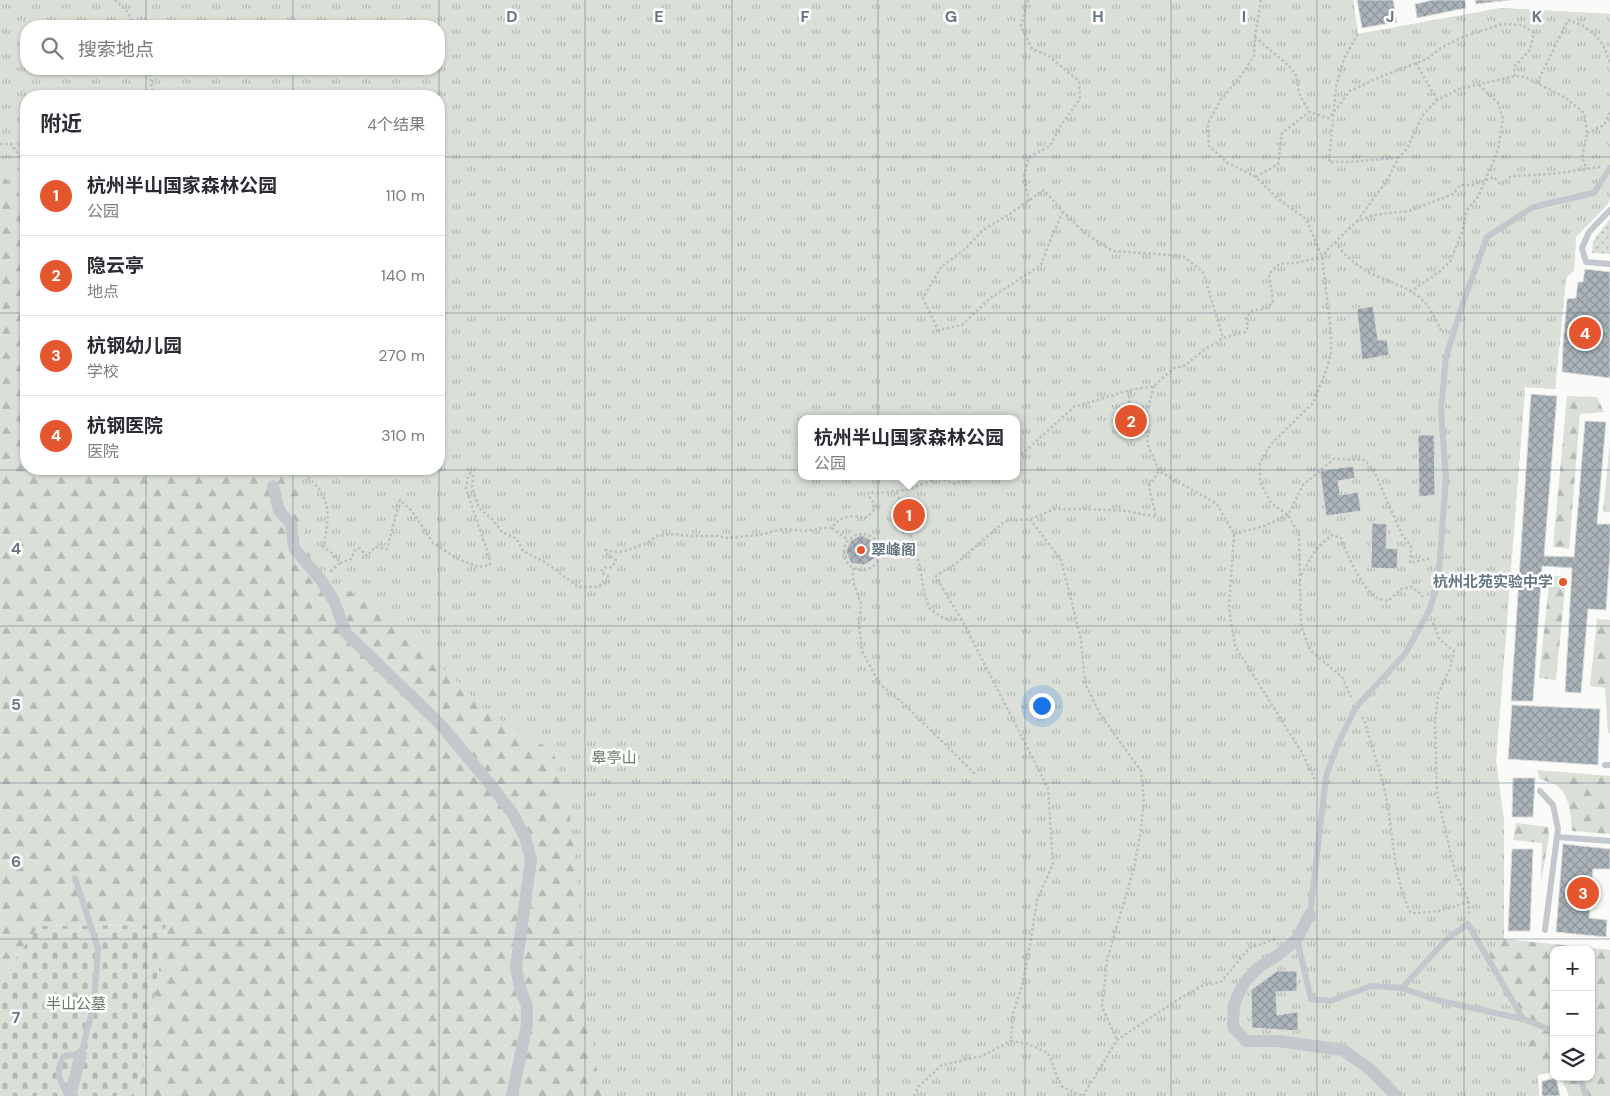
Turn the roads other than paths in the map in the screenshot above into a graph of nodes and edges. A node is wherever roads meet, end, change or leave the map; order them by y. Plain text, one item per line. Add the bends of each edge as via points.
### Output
1 (1606, 168) edge
2 (1610, 210) edge
3 (1610, 264) edge
4 (272, 486) dead end
5 (1540, 791) dead end
6 (1557, 836) junction
7 (1610, 841) edge
8 (75, 878) dead end
9 (1310, 914) joint
10 (1545, 930) dead end
11 (1297, 939) junction
12 (1402, 988) junction
13 (1523, 1019) junction
14 (1550, 1029) edge
15 (81, 1054) junction
16 (1581, 1081) edge
17 (69, 1096) edge
18 (512, 1096) edge
19 (1396, 1096) edge
20 (1586, 1096) edge

1 - 9 lane via 1594,193 1533,207 1487,237 1446,358 1441,409 1446,479 1438,583 1429,611 1405,654 1356,707 1337,746 1326,777
2 - 3 lane via 1589,232 1582,248 1586,262
4 - 18 street via 279,511 292,524 294,548 334,601 346,633 441,725 513,814 525,838 532,860 516,967 527,1006 527,1024
5 - 6 lane via 1553,805
6 - 7 lane
6 - 10 lane
8 - 15 lane via 98,948 94,1004
9 - 11 street
11 - 12 lane via 1311,998 1330,1001 1370,986
11 - 19 street via 1259,967 1244,983 1234,1004 1233,1027 1246,1041 1278,1041 1343,1050 1371,1070
12 - 13 lane via 1436,1000
12 - 13 lane via 1447,939 1468,924
13 - 14 lane
15 - 17 street
15 - 17 lane via 64,1056 59,1064 59,1078
16 - 20 lane

